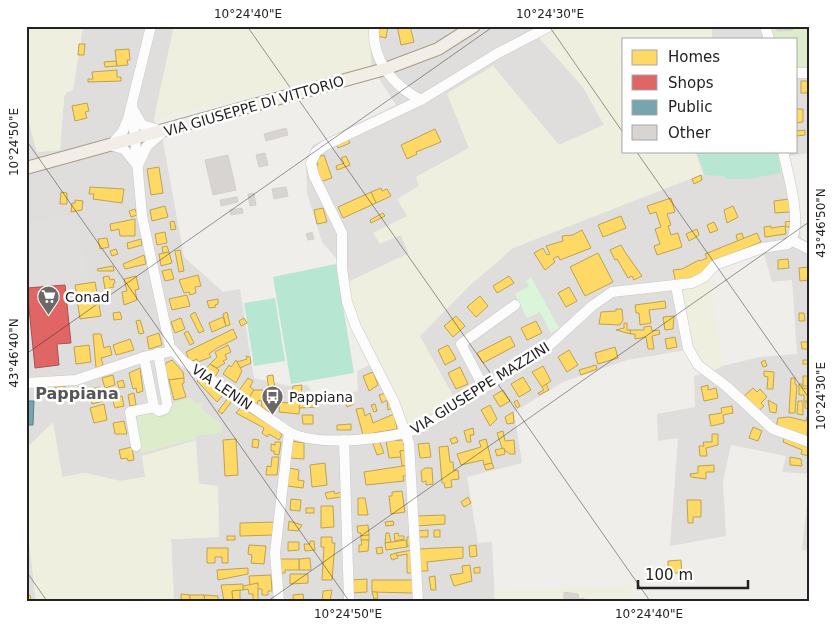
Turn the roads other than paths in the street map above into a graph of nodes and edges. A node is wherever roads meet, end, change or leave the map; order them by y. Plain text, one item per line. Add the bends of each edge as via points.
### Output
1 (151, 26) edge
2 (374, 26) edge
3 (474, 26) edge
4 (550, 26) edge
5 (764, 26) edge
6 (769, 38) edge
7 (385, 69) junction
8 (421, 100) junction
9 (132, 106) junction
10 (164, 131) junction
11 (134, 138) junction
12 (110, 145) junction
13 (783, 152) edge
14 (137, 167) junction
15 (26, 168) edge
16 (791, 240) junction
17 (809, 249) edge
18 (676, 286) junction
19 (515, 305) dead end
20 (172, 351) junction
21 (158, 353) junction
22 (144, 357) junction
23 (26, 383) edge
24 (483, 386) junction
25 (154, 408) junction
26 (289, 432) junction
27 (406, 434) junction
28 (344, 440) junction
29 (809, 442) edge
30 (136, 446) dead end
31 (279, 601) edge
32 (349, 601) edge
33 (418, 601) edge

1 - 9 street
2 - 7 street via 374,48
3 - 7 main road, VIA GIUSEPPE DI VITTORIO via 438,49
4 - 8 street
5 - 6 street
7 - 8 street via 403,89
7 - 10 main road, VIA GIUSEPPE DI VITTORIO
8 - 27 street via 326,145 316,152 311,163 314,176 342,233 342,269 347,302
9 - 10 street via 142,125
9 - 11 street
9 - 12 street via 123,131
10 - 11 main road, VIA GIUSEPPE DI VITTORIO
10 - 14 street via 147,146
11 - 12 main road, VIA GIUSEPPE DI VITTORIO
11 - 14 street
12 - 14 street via 128,152
12 - 15 main road, VIA GIUSEPPE DI VITTORIO
13 - 16 street via 795,218 795,232
14 - 20 street via 142,216
16 - 17 street
16 - 18 street, VIA GIUSEPPE MAZZINI via 715,266 698,281
18 - 24 street, VIA GIUSEPPE MAZZINI via 612,292 544,350
18 - 29 street via 688,348 698,365 773,429
19 - 24 street via 462,344
20 - 21 street
20 - 26 street, VIA LENIN
21 - 22 street
21 - 25 street via 167,404 165,410
22 - 23 street via 76,380
22 - 25 street
24 - 27 street, VIA GIUSEPPE MAZZINI via 422,427
25 - 30 street via 130,412
26 - 28 street, VIA GIUSEPPE MAZZINI via 305,438
26 - 31 street via 276,554
27 - 28 street, VIA GIUSEPPE MAZZINI
27 - 33 street via 412,460
28 - 32 street

